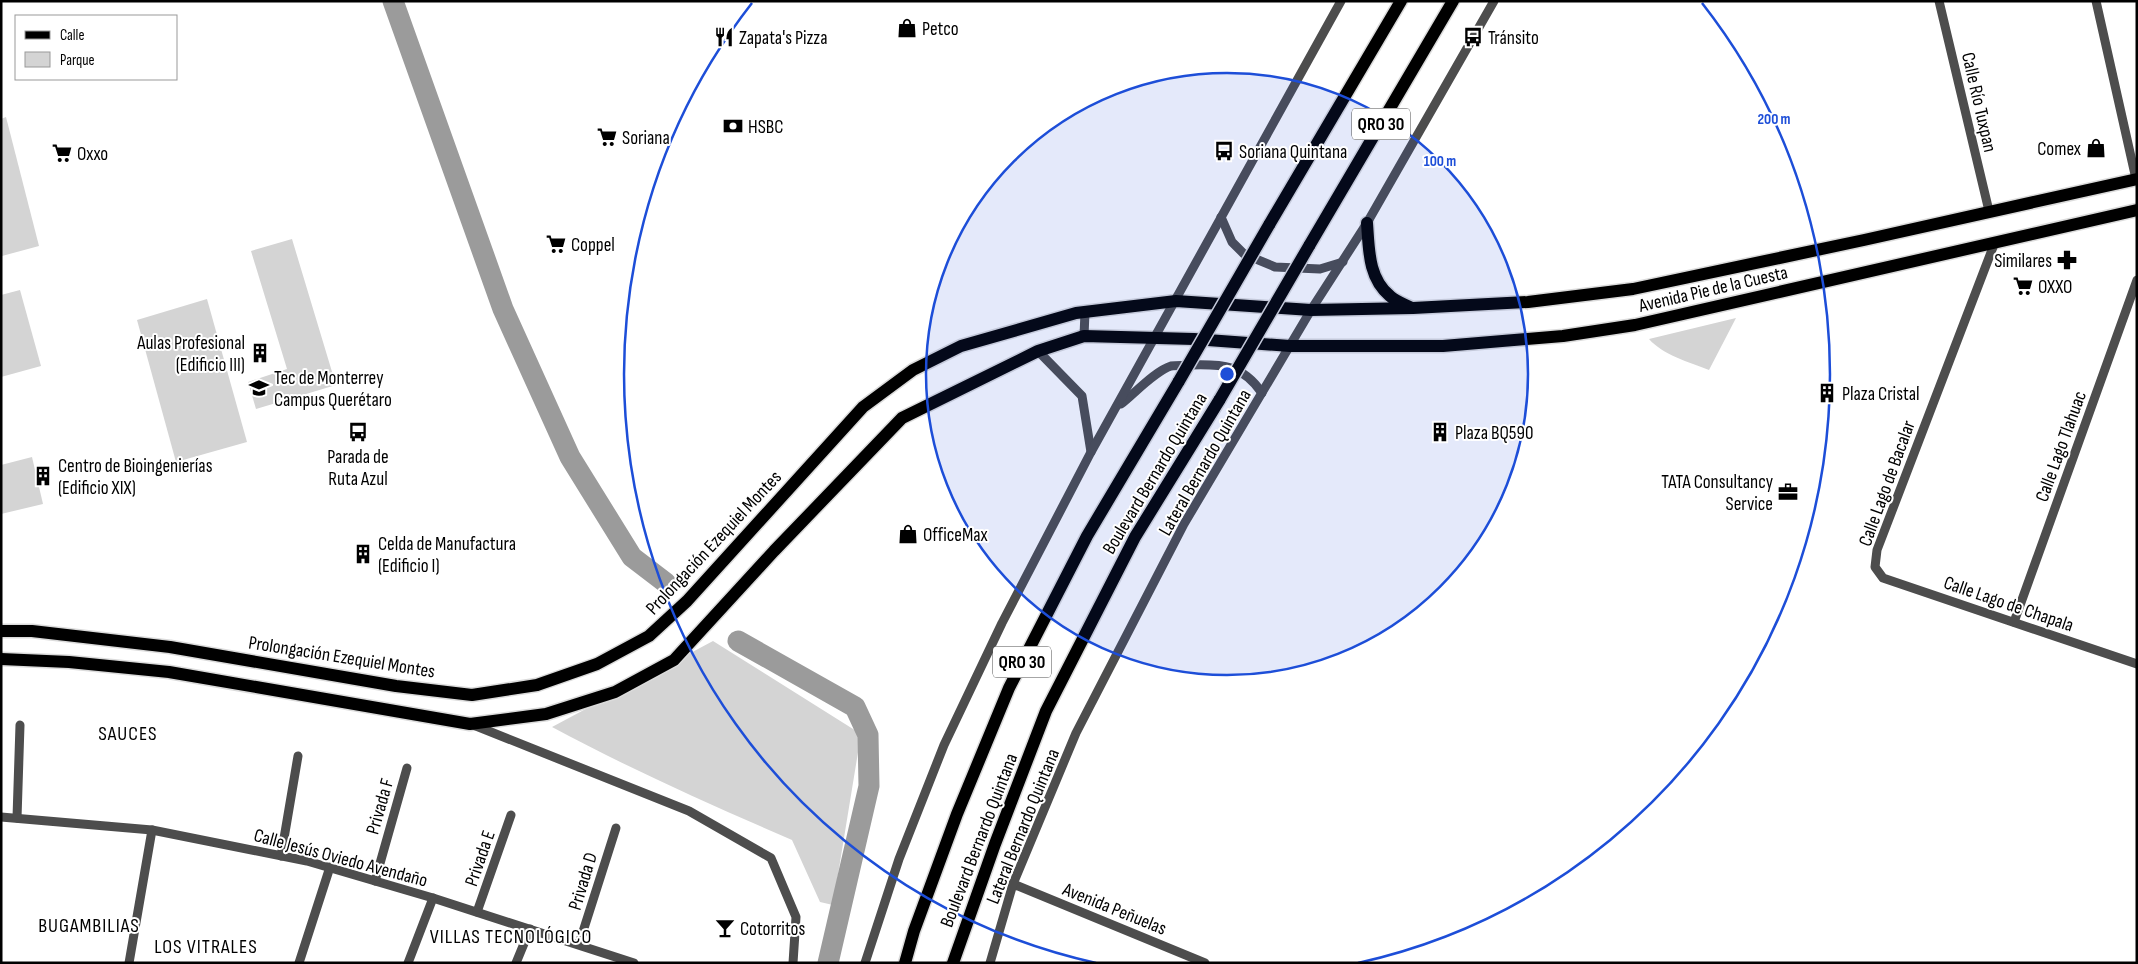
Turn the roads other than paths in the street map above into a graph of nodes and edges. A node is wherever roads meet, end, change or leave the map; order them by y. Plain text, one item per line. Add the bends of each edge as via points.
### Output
1 (1341, 1) edge
2 (1401, 1) edge
3 (1453, 1) edge
4 (1494, 1) edge
5 (1939, 1) edge
6 (2096, 1) edge
7 (2136, 179) edge
8 (2137, 210) edge
9 (1989, 211) junction
10 (1221, 217) junction
11 (1367, 223) junction
12 (1996, 242) junction
13 (1343, 262) junction
14 (2137, 280) edge
15 (1176, 301) junction
16 (1413, 308) junction
17 (1311, 310) junction
18 (1085, 312) junction
19 (1084, 336) junction
20 (1156, 338) junction
21 (1290, 346) junction
22 (1038, 351) junction
23 (1262, 393) junction
24 (1116, 408) junction
25 (1091, 452) junction
26 (1874, 567) joint
27 (2014, 622) junction
28 (1, 631) edge
29 (1, 659) edge
30 (2137, 664) edge
31 (20, 724) dead end
32 (470, 724) junction
33 (298, 756) dead end
34 (407, 768) dead end
35 (511, 815) dead end
36 (1, 817) edge
37 (17, 818) junction
38 (616, 828) dead end
39 (152, 830) junction
40 (281, 856) junction
41 (330, 867) junction
42 (375, 881) junction
43 (1013, 884) junction
44 (433, 898) junction
45 (477, 912) junction
46 (530, 929) junction
47 (580, 944) junction
48 (129, 963) edge
49 (299, 963) edge
50 (408, 963) edge
51 (516, 963) edge
52 (634, 963) edge
53 (793, 963) edge
54 (865, 963) edge
55 (905, 963) edge
56 (953, 963) edge
57 (990, 963) edge
58 (1205, 963) edge

1 - 10 street
2 - 55 main road, Boulevard Bernardo Quintana / QRO 30, bridge via 1087,536 1009,688 957,814
3 - 56 main road, Boulevard Bernardo Quintana / QRO 30, bridge via 1135,537 1046,712
4 - 11 street, Lateral Bernardo Quintana
5 - 9 street, Calle Río Tuxpan
6 - 7 street
7 - 9 main road, Avenida Pie de la Cuesta
8 - 12 main road, Avenida Pie de la Cuesta
9 - 16 main road, Avenida Pie de la Cuesta via 1633,289 1528,302
10 - 13 street via 1232,242 1244,254 1275,267 1320,269
10 - 15 street
11 - 13 street, Lateral Bernardo Quintana
11 - 16 main road via 1368,257 1376,280 1390,296
12 - 21 main road, Avenida Pie de la Cuesta via 1608,329 1443,346
12 - 26 street, Calle Lago de Bacalar via 1876,550
13 - 17 street, Lateral Bernardo Quintana
14 - 27 street, Calle Lago Tlahuac
15 - 17 main road, Avenida Pie de la Cuesta
15 - 18 main road, Prolongación Ezequiel Montes
15 - 20 street
16 - 17 main road, Avenida Pie de la Cuesta
17 - 21 street, Lateral Bernardo Quintana
18 - 19 street
18 - 28 main road, Prolongación Ezequiel Montes via 1028,325 961,346 913,370 862,407 687,601 649,636 597,664 537,686 472,695 396,686 170,647 32,631
19 - 20 main road
19 - 22 main road
20 - 21 main road, Avenida Pie de la Cuesta
20 - 24 street
21 - 23 street, Lateral Bernardo Quintana
22 - 25 street via 1082,396
22 - 32 main road via 902,418 674,660 607,695 546,714
23 - 24 street via 1252,378 1237,369 1209,364 1171,366
23 - 43 street, Lateral Bernardo Quintana via 1184,524 1076,733
24 - 25 street
25 - 54 street via 1002,623 944,745 899,859
26 - 27 street, Calle Lago de Chapala via 1883,578
27 - 30 street, Calle Lago de Chapala
29 - 32 main road via 169,672
31 - 37 street
32 - 53 street via 689,811 771,858 796,917
33 - 40 street
34 - 42 street, Privada F
35 - 45 street, Privada E
36 - 37 street, Calle Jesús Oviedo Avendaño
37 - 39 street, Calle Jesús Oviedo Avendaño
38 - 47 street, Privada D
39 - 40 street, Calle Jesús Oviedo Avendaño
39 - 48 street
40 - 41 street, Calle Jesús Oviedo Avendaño
41 - 42 street, Calle Jesús Oviedo Avendaño
41 - 49 street
42 - 44 street, Calle Jesús Oviedo Avendaño
43 - 57 street, Lateral Bernardo Quintana
43 - 58 street, Avenida Peñuelas
44 - 45 street, Calle Jesús Oviedo Avendaño
44 - 50 street
45 - 46 street, Calle Jesús Oviedo Avendaño
46 - 47 street, Calle Jesús Oviedo Avendaño
46 - 51 street
47 - 52 street, Calle Jesús Oviedo Avendaño

